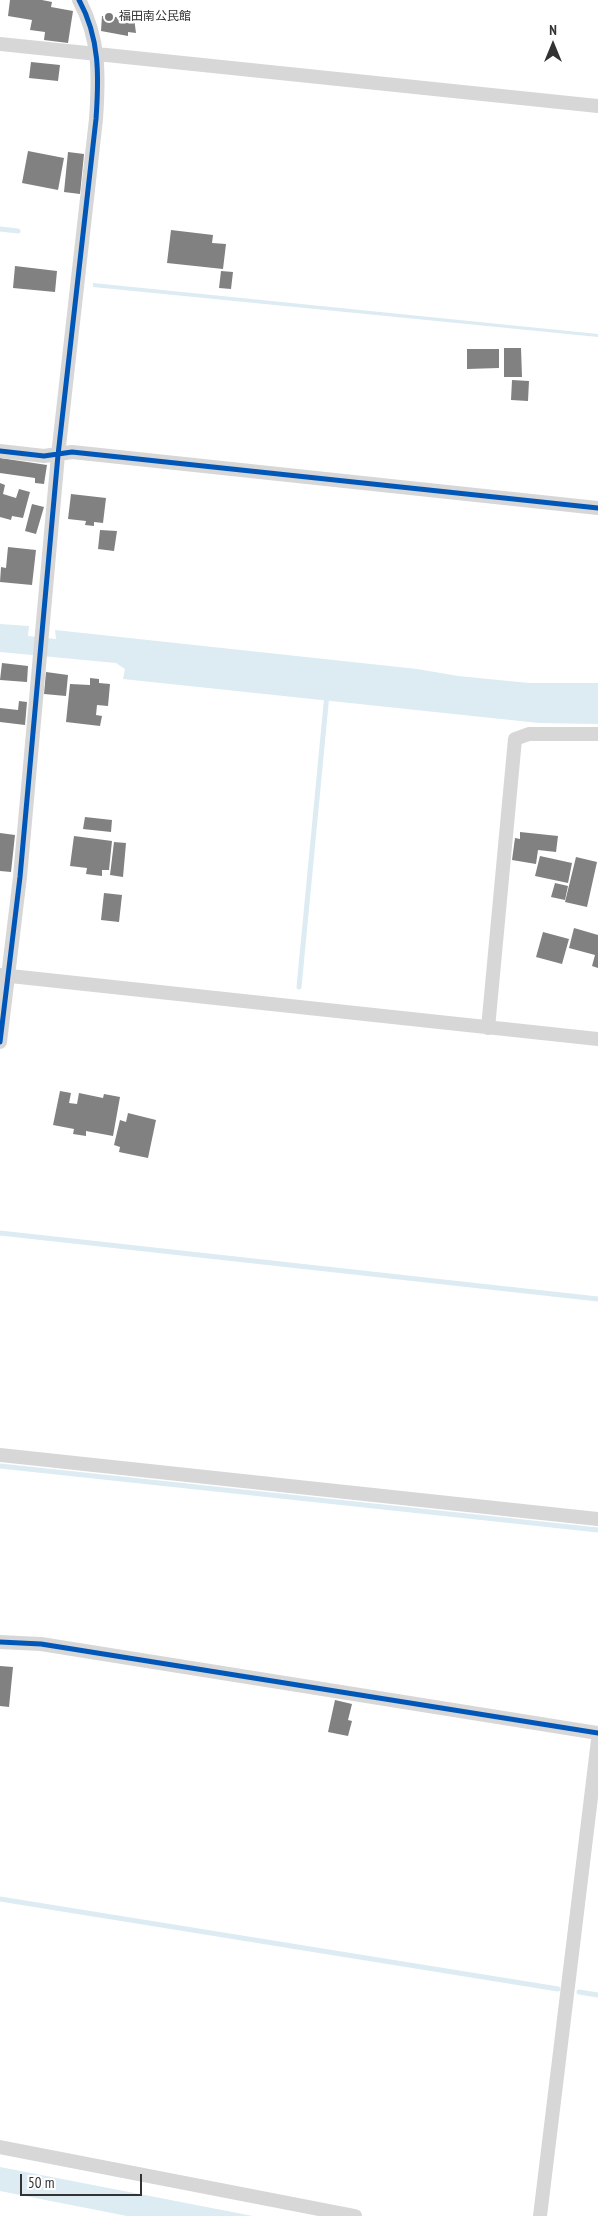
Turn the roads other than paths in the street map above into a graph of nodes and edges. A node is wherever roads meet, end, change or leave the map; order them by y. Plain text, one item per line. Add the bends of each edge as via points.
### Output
1 (79, 0) edge
2 (0, 44) edge
3 (98, 55) junction
4 (598, 106) edge
5 (0, 451) edge
6 (58, 455) junction
7 (598, 508) edge
8 (598, 734) edge
9 (4, 975) edge
10 (488, 1028) junction
11 (598, 1039) edge
12 (0, 1042) edge
13 (0, 1455) edge
14 (598, 1518) edge
15 (0, 1642) edge
16 (598, 1733) edge
17 (598, 1740) edge
18 (0, 2148) edge
19 (355, 2216) edge
20 (540, 2216) edge

1 - 3 street
2 - 3 street
3 - 4 street
3 - 6 street via 96,119
5 - 6 street
6 - 7 street via 72,452
6 - 9 street via 20,877
8 - 10 street via 529,734 515,739
9 - 10 street
9 - 12 street
10 - 11 street
13 - 14 street
15 - 16 street via 41,1644
17 - 20 street
18 - 19 street

